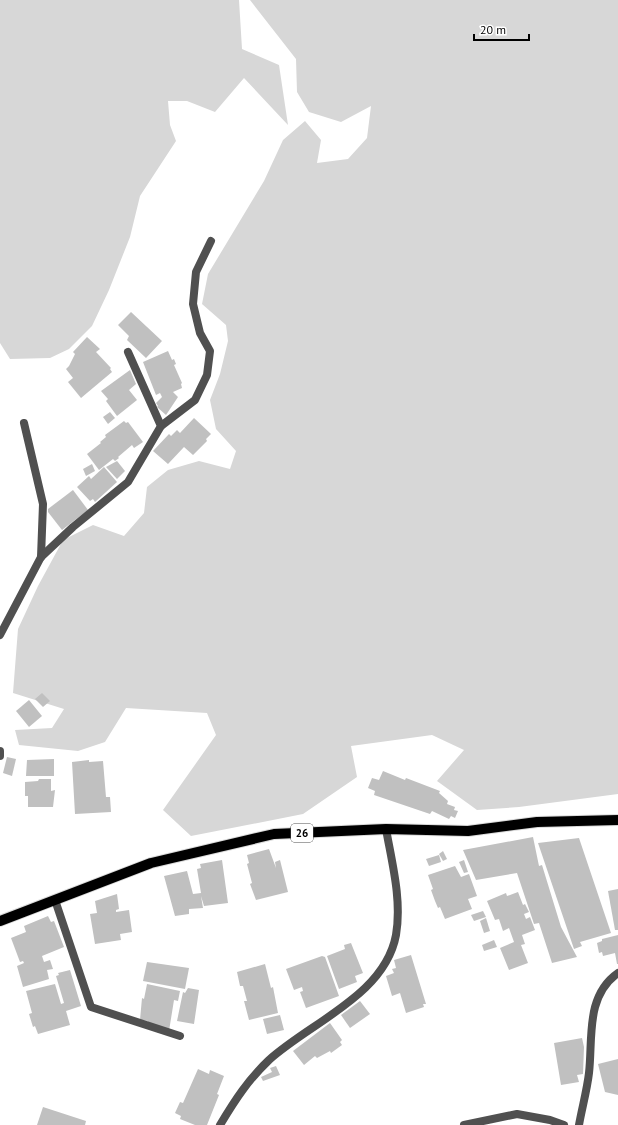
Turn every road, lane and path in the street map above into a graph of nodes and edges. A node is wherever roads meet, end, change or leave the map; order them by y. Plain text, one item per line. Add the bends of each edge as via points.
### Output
1 (210, 241) dead end
2 (128, 352) dead end
3 (24, 424) dead end
4 (162, 426) junction
5 (41, 557) junction
6 (0, 635) edge
7 (0, 751) edge
8 (0, 756) edge
9 (618, 820) edge
10 (386, 829) junction
11 (55, 900) junction
12 (0, 921) edge
13 (618, 973) edge
14 (180, 1036) dead end
15 (220, 1125) edge
16 (464, 1125) edge
17 (564, 1125) edge
18 (579, 1125) edge

1 - 4 street via 196,272 193,304 200,333 210,352 207,375 195,400
2 - 4 street
3 - 5 street via 43,504
4 - 5 street via 128,482
5 - 6 street
7 - 8 street
9 - 10 main road, 26 via 537,822 468,831
10 - 11 main road, 26 via 274,834 151,863
10 - 15 street via 398,904 396,935 387,960 371,984 270,1060 239,1093
11 - 12 main road, 26
11 - 14 street via 91,1007
13 - 18 street via 609,979 592,1015 589,1074
16 - 17 street via 517,1114

